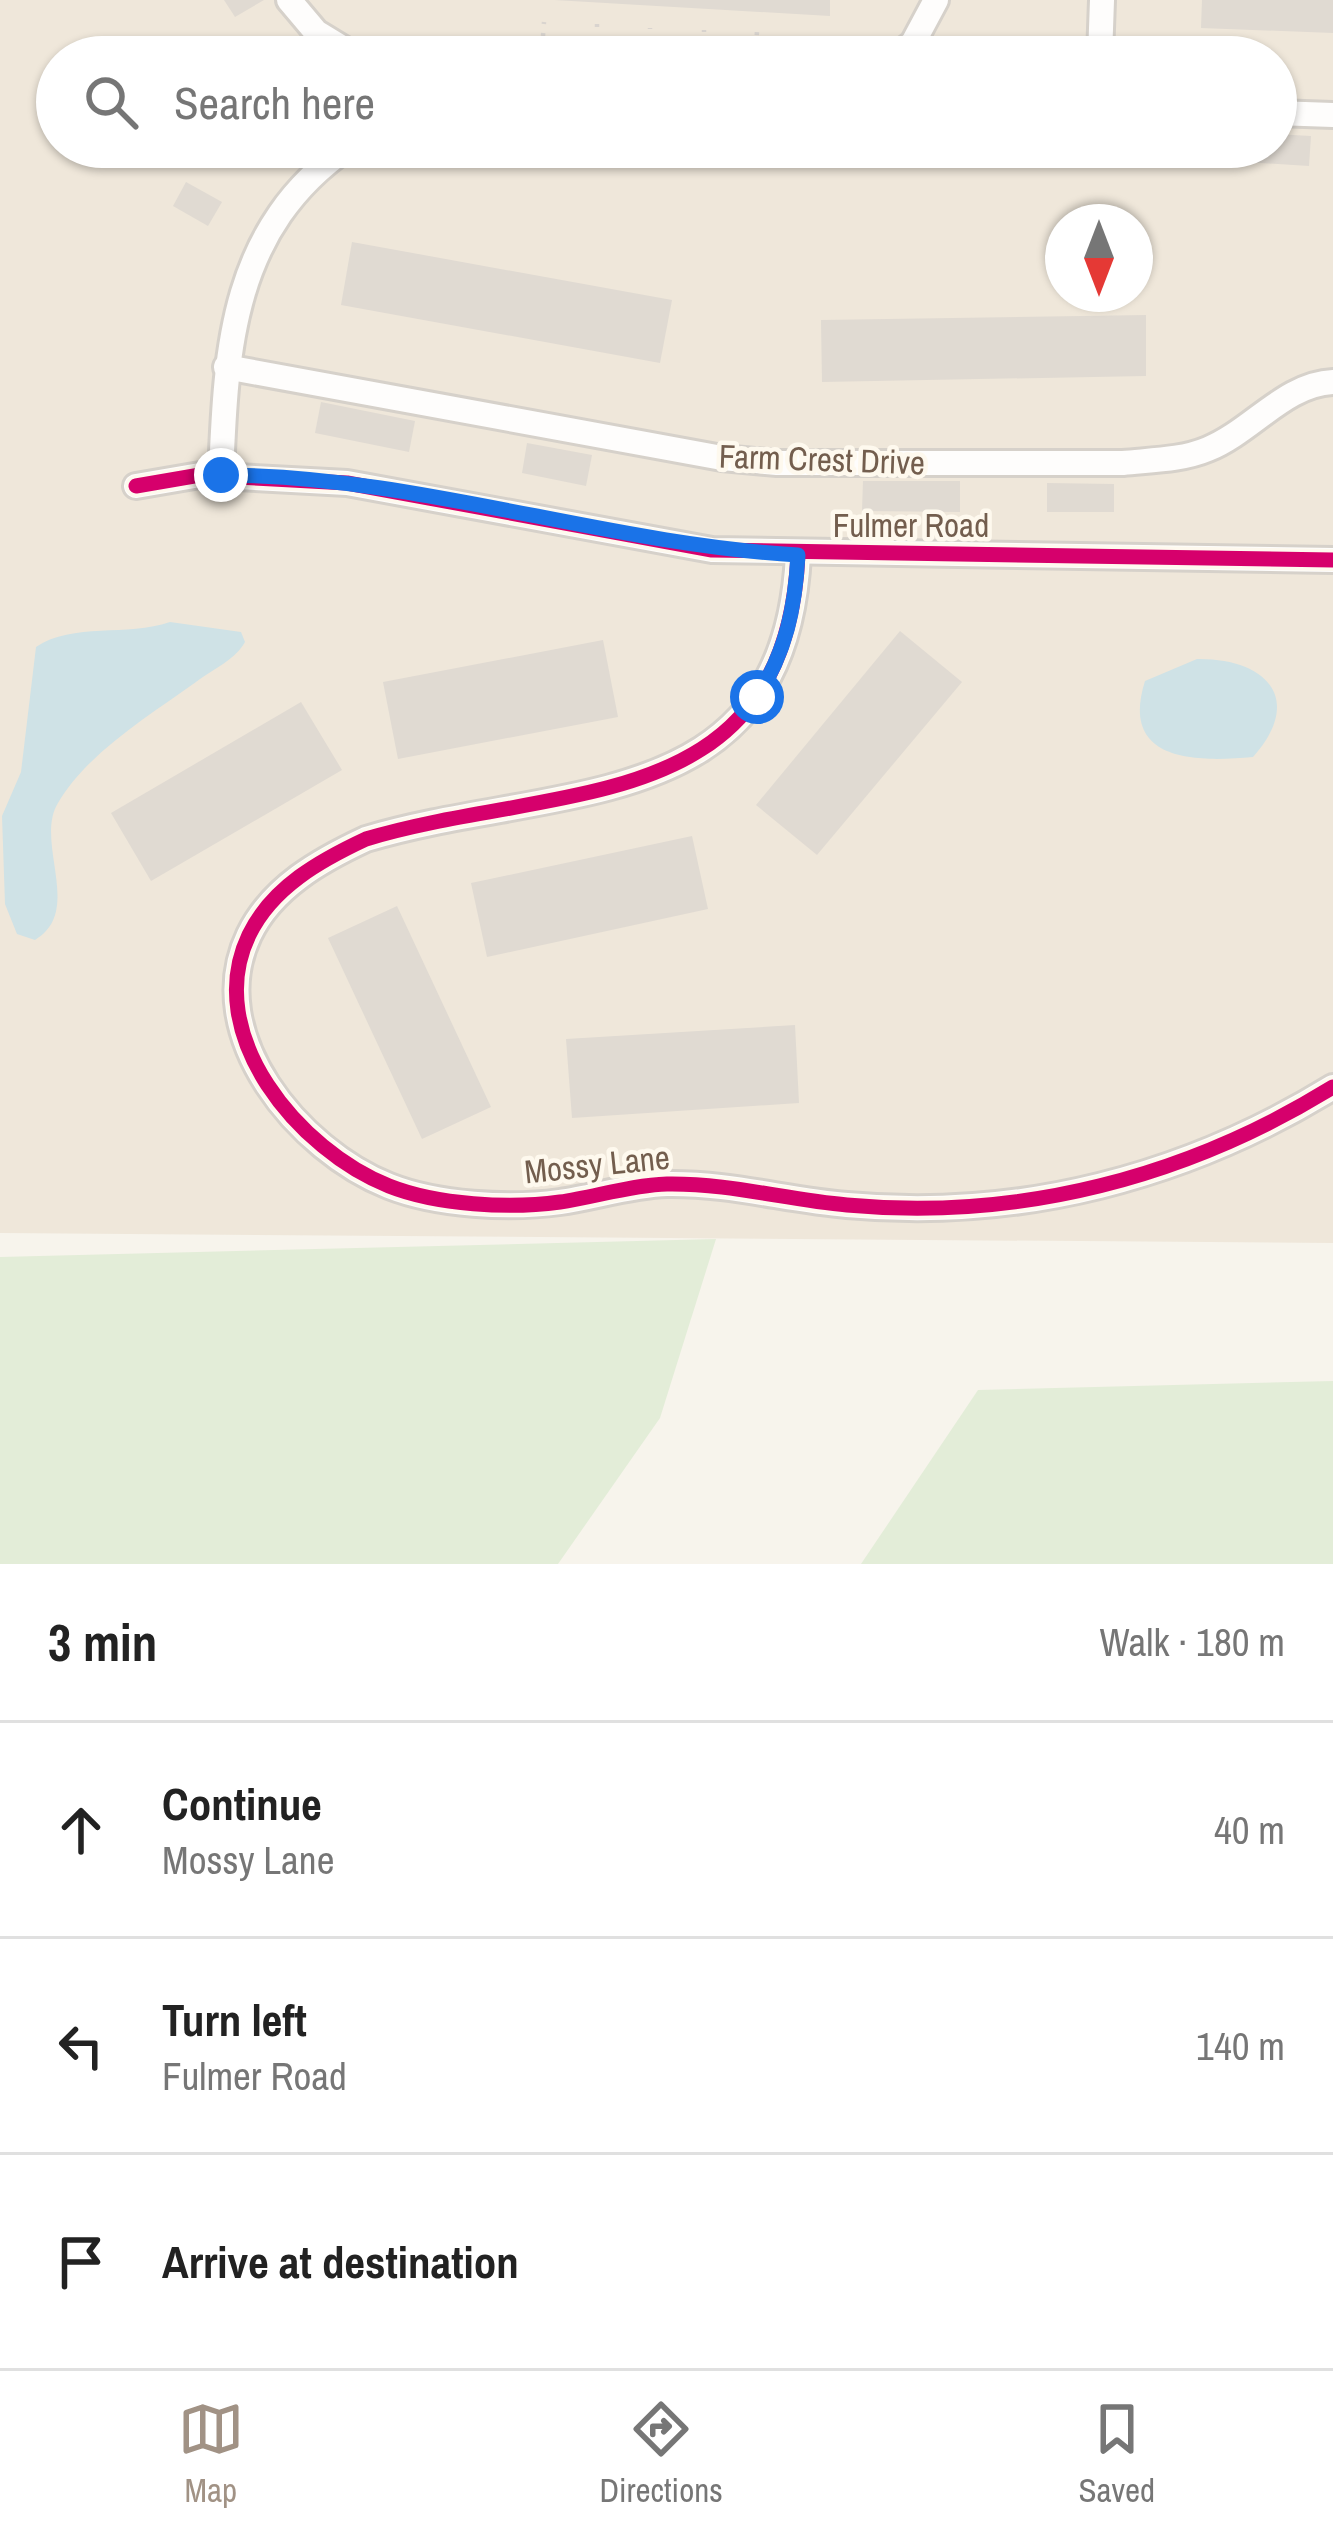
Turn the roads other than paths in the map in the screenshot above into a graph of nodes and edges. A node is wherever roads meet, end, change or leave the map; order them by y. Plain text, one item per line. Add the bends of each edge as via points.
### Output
1 (289, 0) edge
2 (936, 0) edge
3 (1102, 0) edge
4 (323, 36) edge
5 (919, 36) edge
6 (1101, 36) edge
7 (1297, 114) edge
8 (1333, 115) edge
9 (326, 168) edge
10 (226, 367) junction
11 (1333, 382) edge
12 (221, 475) junction
13 (136, 486) dead end
14 (798, 555) junction
15 (1333, 560) edge
16 (1333, 1087) edge

1 - 4 street
2 - 5 street
3 - 6 street
7 - 8 street
9 - 10 street via 284,208 253,254
10 - 11 street, Farm Crest Drive via 777,463 1175,458 1244,430 1295,392
10 - 12 street
12 - 13 street, Fulmer Road
12 - 14 street, Fulmer Road via 346,483 671,544
14 - 15 street, Fulmer Road
14 - 16 street, Mossy Lane via 781,660 757,697 687,761 642,782 367,839 325,859 268,908 238,969 237,1001 248,1045 302,1130 343,1163 427,1196 556,1202 708,1184 848,1205 940,1208 1125,1182 1213,1150

